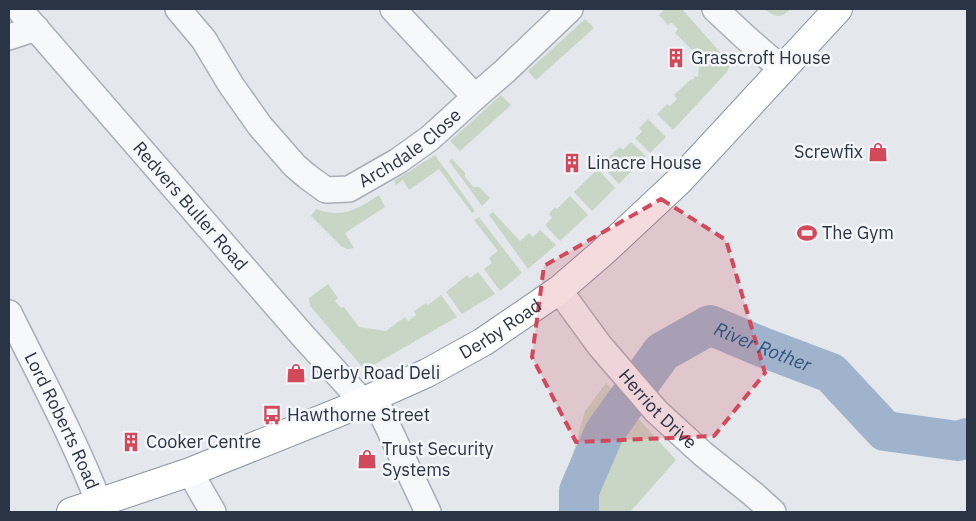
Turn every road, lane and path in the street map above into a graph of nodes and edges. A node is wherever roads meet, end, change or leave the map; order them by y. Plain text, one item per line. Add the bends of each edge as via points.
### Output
1 (19, 9) edge
2 (178, 9) edge
3 (393, 9) edge
4 (570, 9) edge
5 (715, 9) edge
6 (838, 9) edge
7 (36, 28) junction
8 (9, 37) edge
9 (782, 69) junction
10 (475, 97) junction
11 (559, 290) junction
12 (9, 313) edge
13 (369, 400) junction
14 (190, 472) junction
15 (99, 503) junction
16 (71, 512) edge
17 (213, 512) edge
18 (428, 512) edge
19 (773, 512) edge

1 - 7 street, Redvers Buller Road
2 - 10 street, Archdale Close via 204,40 230,85 260,126 295,166 326,190 349,189 398,161 430,138
3 - 10 street
4 - 10 street, Archdale Close
5 - 9 street
6 - 9 highway, Derby Road
7 - 8 street
7 - 13 street, Redvers Buller Road via 303,336
9 - 11 highway, Derby Road via 679,181
11 - 13 highway, Derby Road via 483,342
11 - 19 street, Herriot Drive via 582,323 656,411
12 - 15 street, Lord Roberts Road
13 - 14 highway, Derby Road
13 - 18 street, Redvers Buller Road
14 - 15 highway, Derby Road
14 - 17 street
15 - 16 highway, Derby Road

